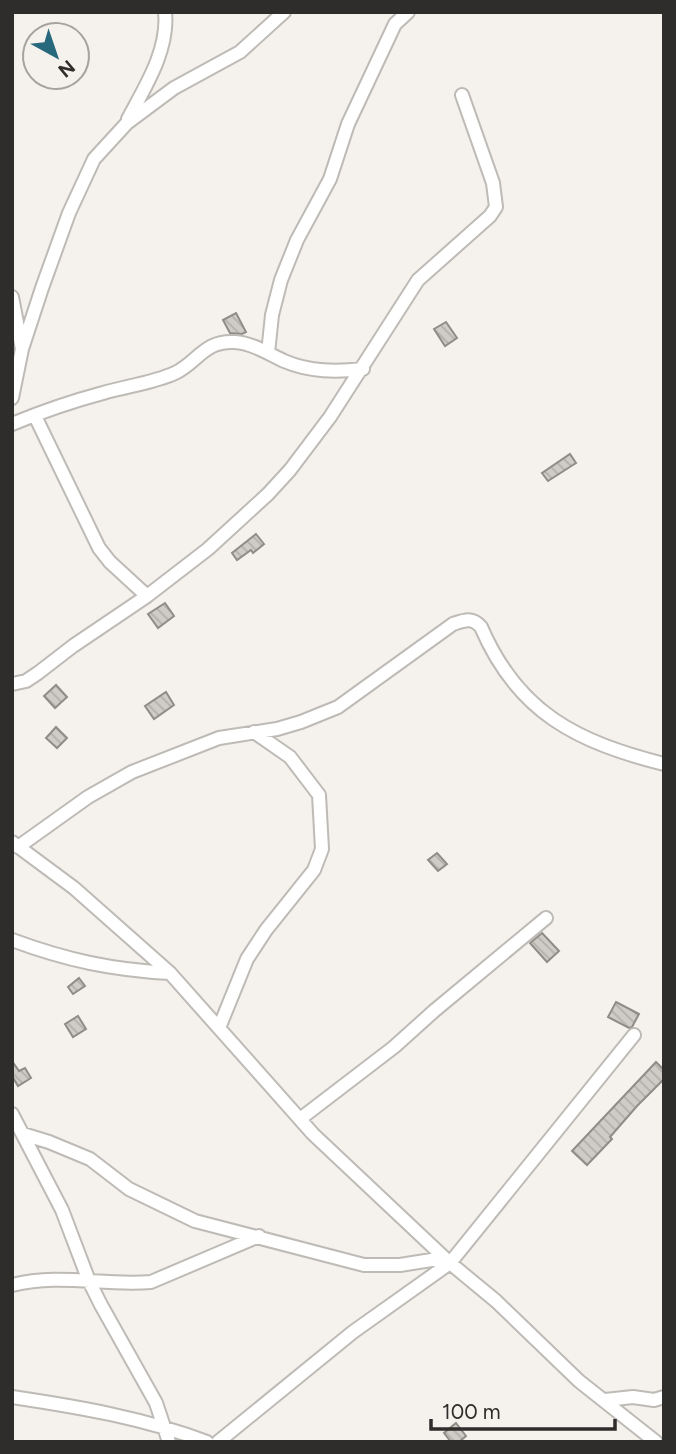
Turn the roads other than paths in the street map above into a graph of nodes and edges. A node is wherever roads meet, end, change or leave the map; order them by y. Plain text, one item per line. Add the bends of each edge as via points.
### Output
1 (165, 12) edge
2 (284, 12) edge
3 (408, 12) edge
4 (461, 95) dead end
5 (127, 123) junction
6 (12, 297) edge
7 (22, 349) junction
8 (268, 353) junction
9 (363, 369) junction
10 (12, 398) edge
11 (35, 416) junction
12 (12, 424) edge
13 (147, 596) junction
14 (12, 684) edge
15 (254, 732) junction
16 (664, 764) edge
17 (15, 845) edge
18 (546, 918) dead end
19 (12, 940) edge
20 (170, 973) junction
21 (219, 1028) junction
22 (634, 1035) dead end
23 (12, 1114) edge
24 (300, 1119) junction
25 (23, 1134) junction
26 (260, 1236) junction
27 (447, 1261) junction
28 (89, 1281) junction
29 (12, 1285) edge
30 (12, 1397) edge
31 (664, 1397) edge
32 (605, 1400) junction
33 (166, 1427) junction
34 (169, 1442) edge
35 (207, 1442) edge
36 (218, 1442) edge
37 (656, 1442) edge

1 - 5 street via 162,46
2 - 5 street via 240,52 174,88
3 - 8 street via 395,24 348,124 322,197 297,240 277,294
4 - 9 street via 490,172 496,206 418,280
5 - 7 street via 94,159 82,182
6 - 7 street
7 - 10 street
8 - 9 street via 306,369
8 - 11 street via 235,342 218,344 173,374
9 - 13 street via 279,484 208,549
11 - 12 street
11 - 13 street via 99,548
13 - 14 street via 32,677
15 - 16 street via 302,722 338,707 453,624 468,619 481,627 527,699 557,724 587,739
15 - 17 street via 219,738 132,772
15 - 21 street via 290,757 319,795 321,849 314,870 247,959
17 - 20 street via 74,888
18 - 24 street via 394,1047
19 - 20 street via 73,961
20 - 21 street
21 - 24 street
22 - 27 street
23 - 25 street
24 - 27 street
25 - 26 street via 90,1158 129,1189 195,1221
25 - 28 street via 62,1210
26 - 27 street via 365,1265
26 - 28 street via 151,1282
27 - 32 street
27 - 36 street
28 - 29 street via 41,1279
28 - 33 street
30 - 33 street
31 - 32 street
32 - 37 street
33 - 34 street
33 - 35 street

